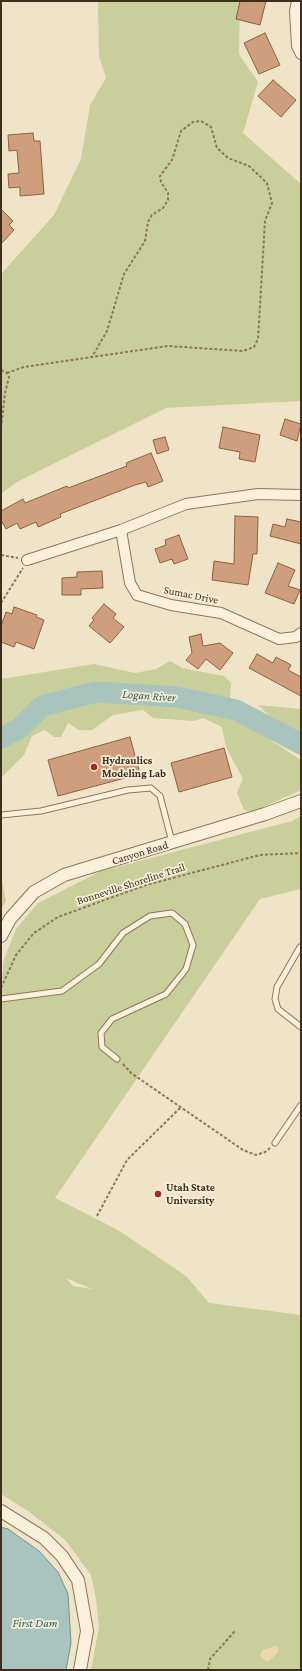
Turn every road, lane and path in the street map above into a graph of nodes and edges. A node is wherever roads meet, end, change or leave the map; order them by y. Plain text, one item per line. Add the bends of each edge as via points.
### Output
1 (297, 1) edge
2 (301, 54) edge
3 (92, 357) junction
4 (1, 370) edge
5 (7, 373) junction
6 (1, 428) edge
7 (301, 495) edge
8 (121, 530) junction
9 (1, 555) edge
10 (27, 560) junction
11 (1, 603) edge
12 (301, 633) edge
13 (301, 801) edge
14 (1, 815) edge
15 (173, 843) junction
16 (301, 854) edge
17 (1, 936) edge
18 (301, 946) edge
19 (1, 988) edge
20 (1, 999) edge
21 (301, 1027) edge
22 (118, 1059) joint
23 (301, 1105) edge
24 (181, 1107) junction
25 (275, 1143) joint
26 (97, 1216) dead end
27 (1, 1511) edge
28 (235, 1631) dead end
29 (80, 1670) edge
30 (208, 1670) edge

1 - 2 street via 294,11 297,46
3 - 3 path via 168,346 243,351 254,347 258,339 265,221 272,203 267,183 249,166 228,158 217,148 211,128 201,121 193,122 181,131 172,160 160,176 168,193 168,200 148,222 145,241 124,274 107,331
3 - 5 path via 24,367
4 - 5 path
5 - 6 path via 9,382 5,393
7 - 8 street via 258,494 186,504
8 - 10 street
8 - 12 street, Sumac Drive via 130,583 137,595 171,605 221,614 279,639 296,637
9 - 10 path
10 - 11 path
13 - 15 street, Canyon Road
14 - 15 lane via 41,811 128,790 151,788 160,796
15 - 17 street, Canyon Road via 64,875 34,892 10,919
16 - 19 path, Bonneville Shoreline Trail via 260,855 146,885 58,917 34,933 16,955
18 - 21 lane via 277,987 275,999 278,1009
20 - 22 lane via 62,991 99,964 123,933 150,916 172,913 185,924 193,945 186,969 166,994 112,1019 101,1033 102,1047
22 - 24 path via 131,1073
23 - 25 lane
24 - 25 path via 243,1150 256,1155 265,1152
24 - 26 path via 127,1160
27 - 29 street via 44,1538 62,1556 78,1580 87,1631
28 - 30 path via 210,1659

